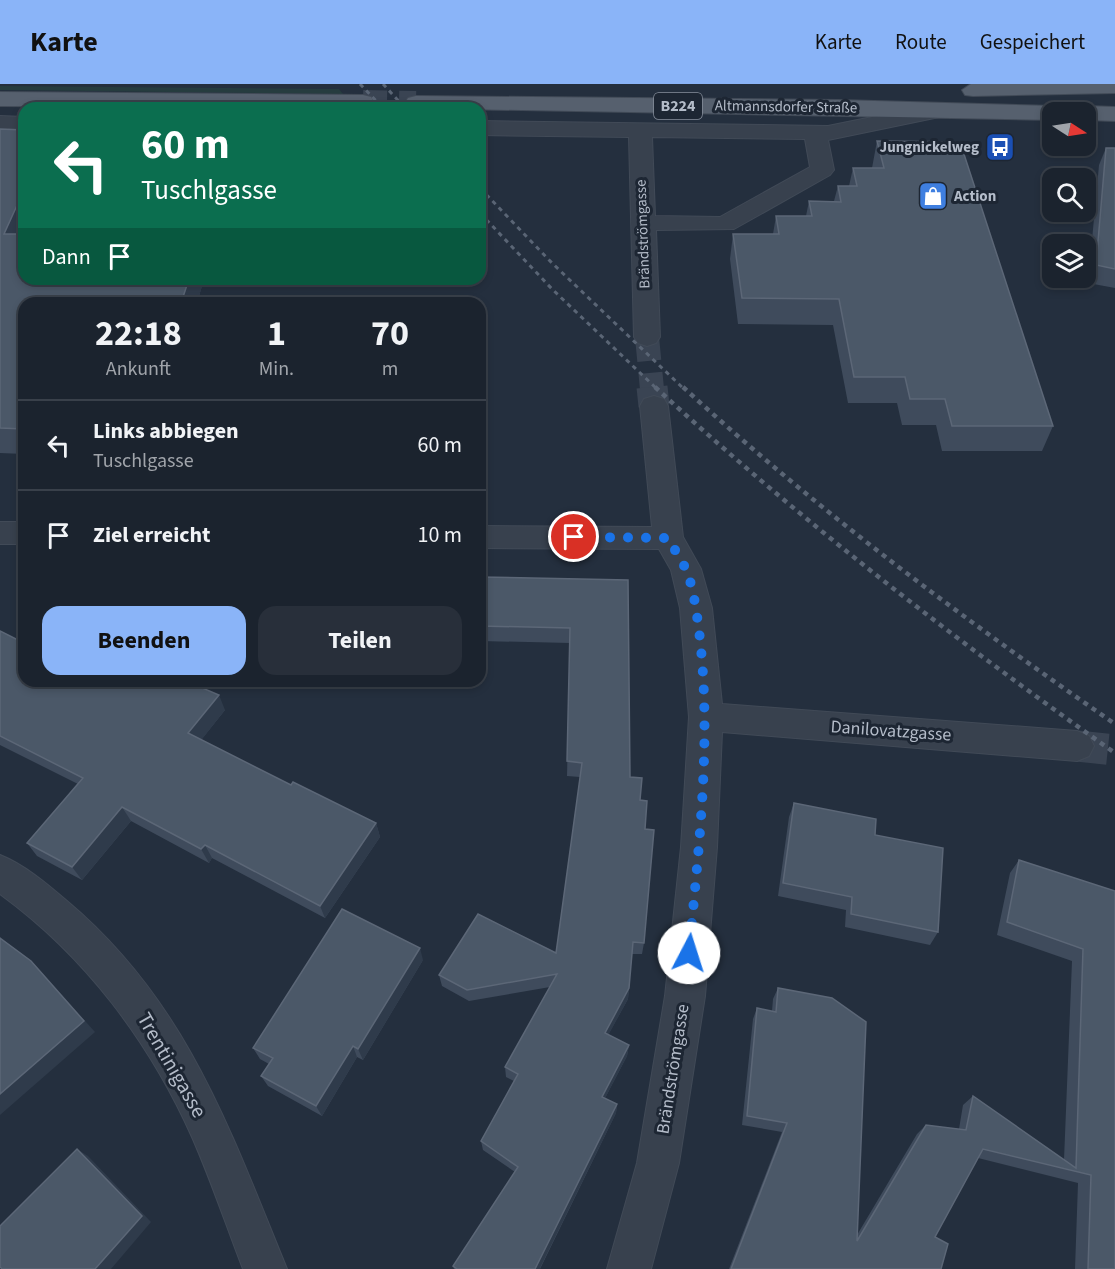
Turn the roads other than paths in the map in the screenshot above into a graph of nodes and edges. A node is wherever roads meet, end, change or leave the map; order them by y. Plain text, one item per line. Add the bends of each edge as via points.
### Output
1 (525, 84) edge
2 (1115, 87) edge
3 (0, 99) edge
4 (363, 102) dead end
5 (486, 104) edge
6 (941, 110) junction
7 (1042, 113) edge
8 (1096, 113) edge
9 (1115, 114) edge
10 (0, 123) edge
11 (18, 124) edge
12 (486, 128) edge
13 (640, 130) junction
14 (815, 132) junction
15 (643, 223) junction
16 (647, 337) tunnel mouth
17 (654, 405) tunnel mouth
18 (0, 533) edge
19 (18, 533) edge
20 (486, 537) edge
21 (668, 538) junction
22 (706, 717) junction
23 (1077, 746) tunnel mouth
24 (0, 872) edge
25 (265, 1269) edge
26 (629, 1269) edge

1 - 2 main road, Altmannsdorfer Straße / B224 via 886,90
3 - 4 main road
5 - 6 main road, Altmannsdorfer Straße / B224
6 - 7 main road, Altmannsdorfer Straße / B224
6 - 14 street, Altmannsdorfer Straße via 828,133
8 - 9 main road
10 - 11 street
12 - 13 street, Altmannsdorfer Straße
13 - 14 street, Altmannsdorfer Straße
13 - 15 street, Brändströmgasse
14 - 15 street via 822,170 725,224
15 - 16 street, Brändströmgasse
17 - 21 street, Brändströmgasse
18 - 19 street
20 - 21 street
21 - 22 street, Brändströmgasse via 692,587
22 - 23 street, Danilovatzgasse
22 - 26 street, Brändströmgasse via 685,996 658,1163
24 - 25 street, Trentinigasse via 85,940 150,1021 205,1120

